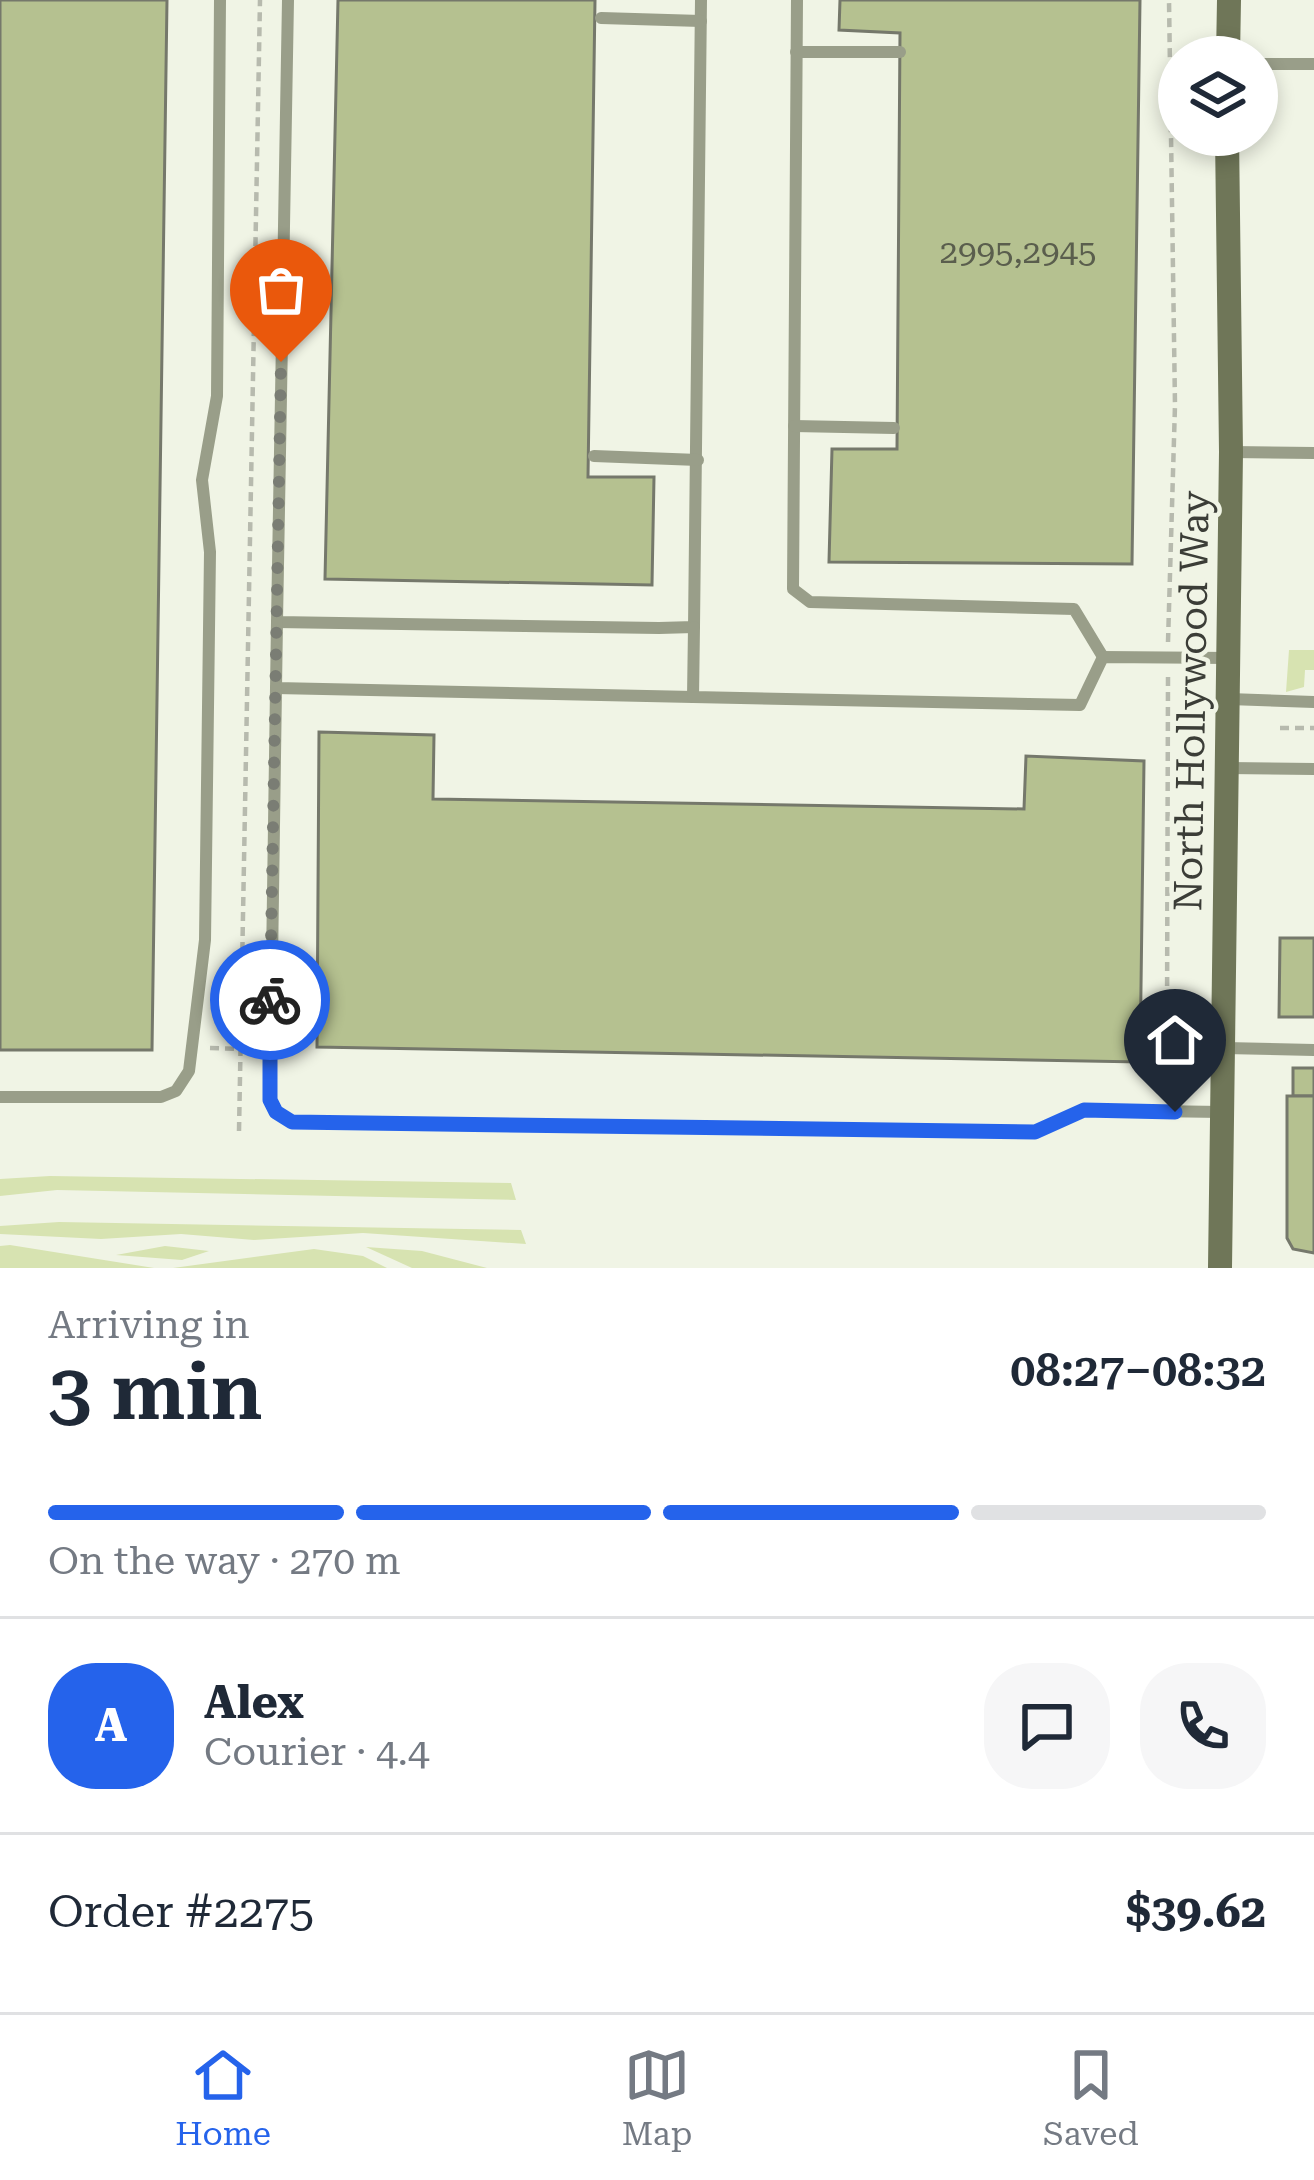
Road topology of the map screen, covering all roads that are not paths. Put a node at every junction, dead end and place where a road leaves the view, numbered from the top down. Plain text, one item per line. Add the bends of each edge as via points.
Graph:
1 (220, 0) edge
2 (288, 0) edge
3 (701, 0) edge
4 (796, 0) edge
5 (1229, 0) edge
6 (601, 18) dead end
7 (700, 22) junction
8 (1228, 36) edge
9 (796, 52) junction
10 (901, 52) dead end
11 (1278, 64) edge
12 (1314, 64) edge
13 (1227, 156) edge
14 (794, 426) junction
15 (894, 428) dead end
16 (1231, 452) junction
17 (1314, 453) edge
18 (594, 455) dead end
19 (698, 460) junction
20 (277, 622) junction
21 (694, 628) junction
22 (1103, 657) junction
23 (1229, 658) junction
24 (276, 688) junction
25 (693, 697) junction
26 (1229, 699) junction
27 (1314, 702) edge
28 (1228, 768) junction
29 (1314, 769) edge
30 (1225, 1048) junction
31 (1314, 1050) edge
32 (0, 1097) edge
33 (1223, 1112) junction
34 (1220, 1268) edge

1 - 32 lane via 217,396 202,480 210,552 205,940 187,1076 161,1097
2 - 20 lane
3 - 7 lane
4 - 9 lane
5 - 8 main road
6 - 7 lane
7 - 19 lane
9 - 10 lane
9 - 14 lane
11 - 12 lane
13 - 16 main road, North Hollywood Way
14 - 15 lane
14 - 22 lane via 793,589 810,602 1074,609
16 - 17 lane
16 - 23 main road, North Hollywood Way
18 - 19 lane
19 - 21 lane
20 - 21 lane
20 - 24 lane
21 - 25 lane
22 - 23 lane
22 - 25 lane via 1080,705
23 - 26 main road, North Hollywood Way
24 - 25 lane
24 - 33 lane via 270,1100 292,1122 1035,1132 1084,1110
26 - 27 lane
26 - 28 main road, North Hollywood Way
28 - 29 lane
28 - 30 main road, North Hollywood Way
30 - 31 lane
30 - 33 main road, North Hollywood Way
33 - 34 main road, North Hollywood Way

